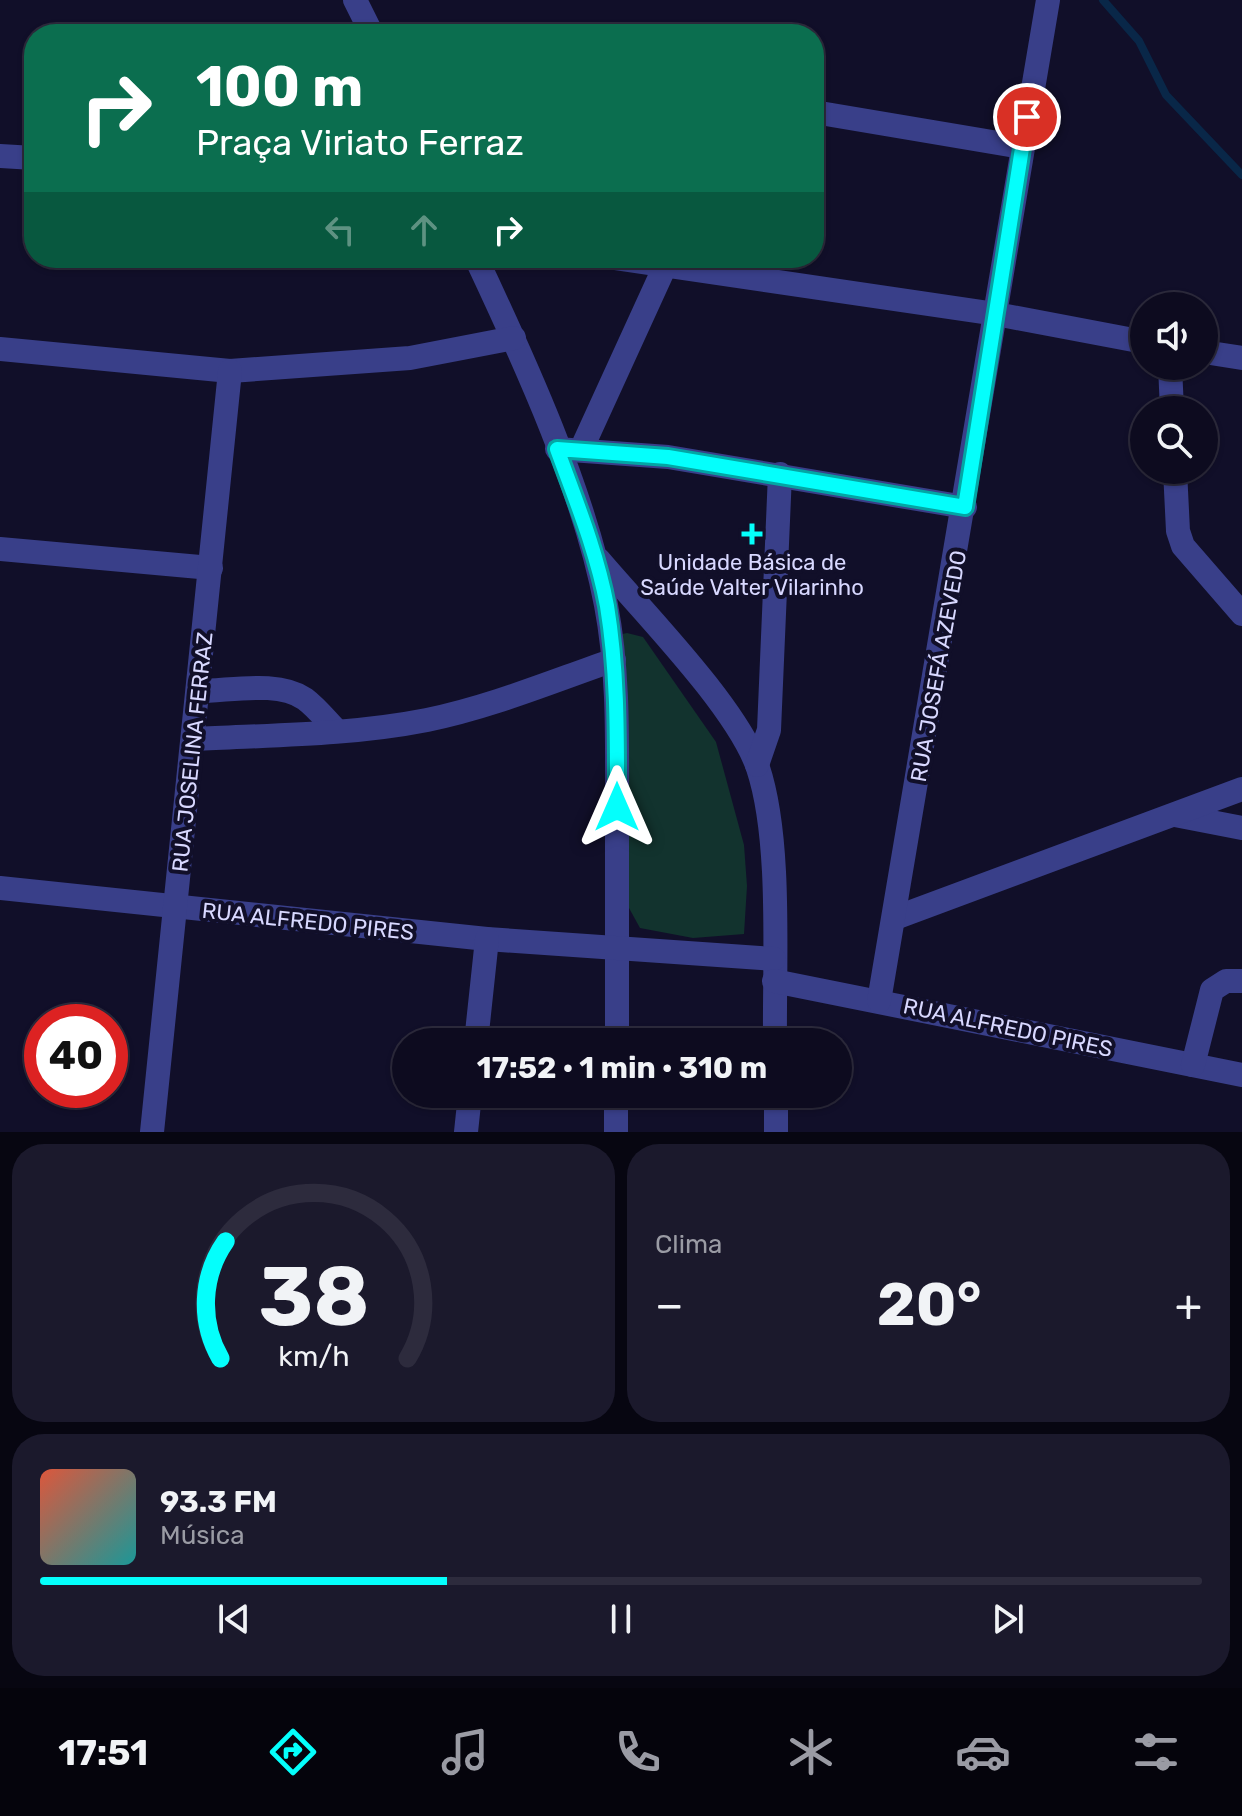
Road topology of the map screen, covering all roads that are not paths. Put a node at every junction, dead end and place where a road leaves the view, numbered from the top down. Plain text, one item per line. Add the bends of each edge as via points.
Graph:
1 (355, 0) edge
2 (1048, 0) edge
3 (367, 24) edge
4 (824, 114) edge
5 (1022, 147) junction
6 (0, 156) edge
7 (24, 157) edge
8 (481, 268) edge
9 (664, 268) edge
10 (728, 268) edge
11 (996, 314) junction
12 (514, 338) junction
13 (1130, 339) edge
14 (0, 349) edge
15 (1218, 354) edge
16 (1242, 358) edge
17 (230, 371) junction
18 (569, 449) junction
19 (780, 474) junction
20 (1176, 484) edge
21 (965, 507) junction
22 (0, 549) edge
23 (595, 555) junction
24 (211, 568) junction
25 (1242, 614) edge
26 (614, 660) junction
27 (198, 691) junction
28 (337, 731) junction
29 (195, 739) junction
30 (757, 765) junction
31 (1242, 789) edge
32 (1175, 815) junction
33 (1242, 828) edge
34 (0, 888) edge
35 (176, 908) junction
36 (895, 918) junction
37 (487, 939) junction
38 (617, 949) junction
39 (774, 970) junction
40 (1242, 981) edge
41 (879, 1001) junction
42 (477, 1028) edge
43 (617, 1028) edge
44 (775, 1028) edge
45 (1193, 1065) junction
46 (1242, 1075) edge
47 (469, 1108) edge
48 (616, 1108) edge
49 (776, 1108) edge
50 (152, 1132) edge
51 (466, 1132) edge
52 (616, 1132) edge
53 (776, 1132) edge

1 - 3 street
2 - 5 street, RUA JOSEFÁ AZEVEDO
4 - 5 street
5 - 11 street, RUA JOSEFÁ AZEVEDO
6 - 7 street
8 - 12 street
9 - 18 street
10 - 11 street
11 - 13 street
11 - 21 street, RUA JOSEFÁ AZEVEDO
12 - 17 street via 384,361
12 - 18 street
14 - 17 street
15 - 16 street
17 - 24 street, RUA JOSELINA FERRAZ
18 - 19 street
18 - 23 street
19 - 21 street
19 - 30 street via 769,730
20 - 25 street via 1179,539
21 - 36 street, RUA JOSEFÁ AZEVEDO
22 - 24 street
23 - 26 street
23 - 30 street via 704,685
24 - 27 street, RUA JOSELINA FERRAZ
26 - 28 street via 473,710
26 - 38 street
27 - 28 street via 293,693
27 - 29 street, RUA JOSELINA FERRAZ
28 - 29 street
29 - 35 street, RUA JOSELINA FERRAZ
30 - 39 street via 771,842
31 - 32 street
32 - 33 street
32 - 36 street
34 - 35 street, RUA ALFREDO PIRES
35 - 37 street, RUA ALFREDO PIRES
35 - 50 street, RUA JOSELINA FERRAZ
36 - 41 street, RUA JOSEFÁ AZEVEDO
37 - 38 street, RUA ALFREDO PIRES
37 - 42 street
38 - 39 street, RUA ALFREDO PIRES
38 - 43 street
39 - 41 street, RUA ALFREDO PIRES
39 - 44 street
40 - 45 street via 1226,981 1212,990
41 - 45 street, RUA ALFREDO PIRES
45 - 46 street, RUA ALFREDO PIRES
47 - 51 street
48 - 52 street
49 - 53 street

